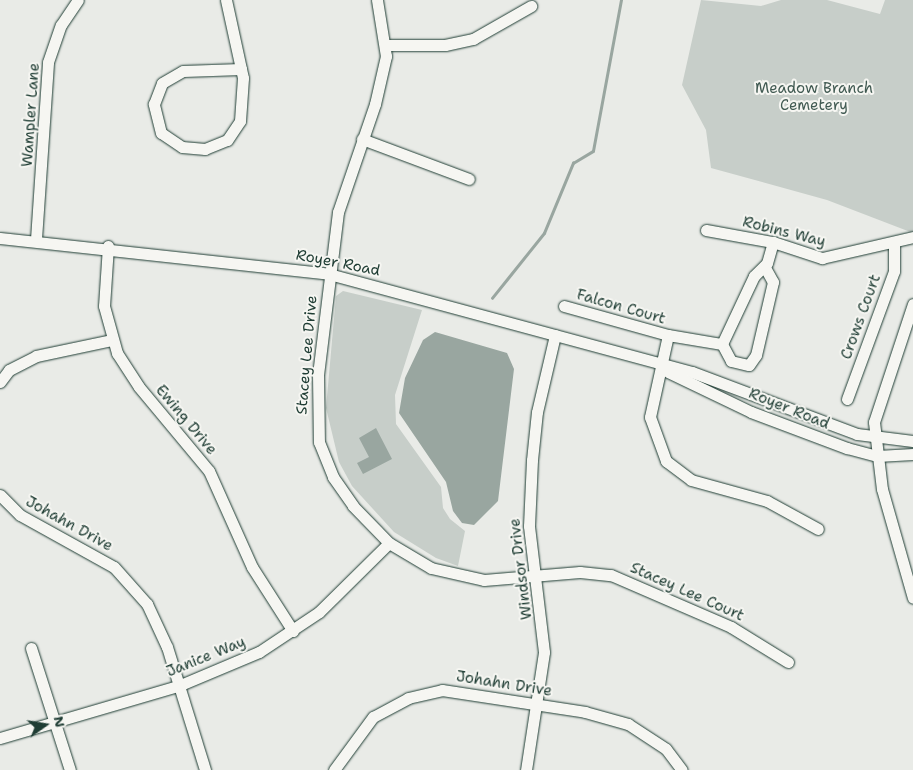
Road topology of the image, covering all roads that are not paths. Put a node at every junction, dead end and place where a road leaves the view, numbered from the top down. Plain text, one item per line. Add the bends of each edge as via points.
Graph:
1 (78, 0) edge
2 (226, 0) edge
3 (377, 0) edge
4 (531, 6) dead end
5 (387, 45) junction
6 (241, 69) junction
7 (362, 140) junction
8 (468, 179) dead end
9 (706, 230) dead end
10 (913, 237) edge
11 (0, 238) edge
12 (36, 239) junction
13 (773, 242) junction
14 (894, 243) junction
15 (108, 246) junction
16 (764, 266) junction
17 (329, 274) junction
18 (913, 304) edge
19 (564, 306) dead end
20 (556, 335) junction
21 (668, 335) junction
22 (112, 340) junction
23 (722, 344) junction
24 (660, 367) junction
25 (0, 382) edge
26 (847, 399) dead end
27 (875, 437) junction
28 (913, 440) edge
29 (913, 454) edge
30 (877, 456) junction
31 (0, 495) edge
32 (818, 528) dead end
33 (389, 543) junction
34 (536, 576) junction
35 (913, 598) edge
36 (293, 631) junction
37 (31, 648) dead end
38 (788, 662) dead end
39 (178, 686) junction
40 (539, 704) junction
41 (53, 722) junction
42 (0, 738) edge
43 (70, 770) edge
44 (205, 770) edge
45 (334, 770) edge
46 (526, 770) edge
47 (682, 770) edge

1 - 12 street, Wampler Lane via 61,25 48,62
2 - 6 street
3 - 5 street, Stacey Lee Drive
4 - 5 street via 473,39 445,45
5 - 7 street, Stacey Lee Drive via 380,90
6 - 6 street via 243,110 227,140 216,146 193,149 161,132 154,104 162,83 183,71
7 - 8 street
7 - 17 street, Stacey Lee Drive via 338,212
9 - 13 street, Robins Way
10 - 14 street, Robins Way
11 - 12 street, Royer Road
12 - 15 street, Royer Road
13 - 14 street, Robins Way via 822,258
13 - 16 street
14 - 26 street, Crows Court via 894,271
15 - 17 street, Royer Road
15 - 22 street, Ewing Drive via 104,306
16 - 23 street via 754,276
16 - 23 street via 773,282 756,355 748,365 731,361
17 - 20 street, Royer Road
17 - 33 street, Stacey Lee Drive via 316,400 319,442 344,493
18 - 27 street via 882,389
19 - 21 street, Falcon Court
20 - 24 street, Royer Road
20 - 34 street, Windsor Drive via 537,412 532,460 529,526
21 - 23 street
21 - 24 street, Falcon Court
22 - 25 street via 36,356 9,370
22 - 36 street, Ewing Drive via 132,377 209,471 252,567
24 - 27 street, Royer Road via 728,384
24 - 30 street, Royer Road via 751,412
24 - 32 street, Falcon Court via 650,417 666,461 691,480 767,501
27 - 28 street, Royer Road
27 - 30 street
29 - 30 street, Royer Road
30 - 35 street via 894,544
31 - 39 street, Johahn Drive via 20,515 89,550 123,575 157,622
33 - 34 street, Stacey Lee Drive via 410,558 450,574 484,580
33 - 36 street, Janice Way via 348,587
34 - 38 street, Stacey Lee Court via 580,572 633,582 731,627
34 - 40 street, Windsor Drive via 544,652
36 - 39 street, Janice Way via 242,660
37 - 41 street
39 - 41 street, Janice Way
39 - 44 street, Johahn Drive
40 - 45 street, Johahn Drive via 457,690 408,698 374,718
40 - 46 street, Windsor Drive
40 - 47 street, Johahn Drive via 610,718 642,730 666,749
41 - 42 street, Janice Way
41 - 43 street

